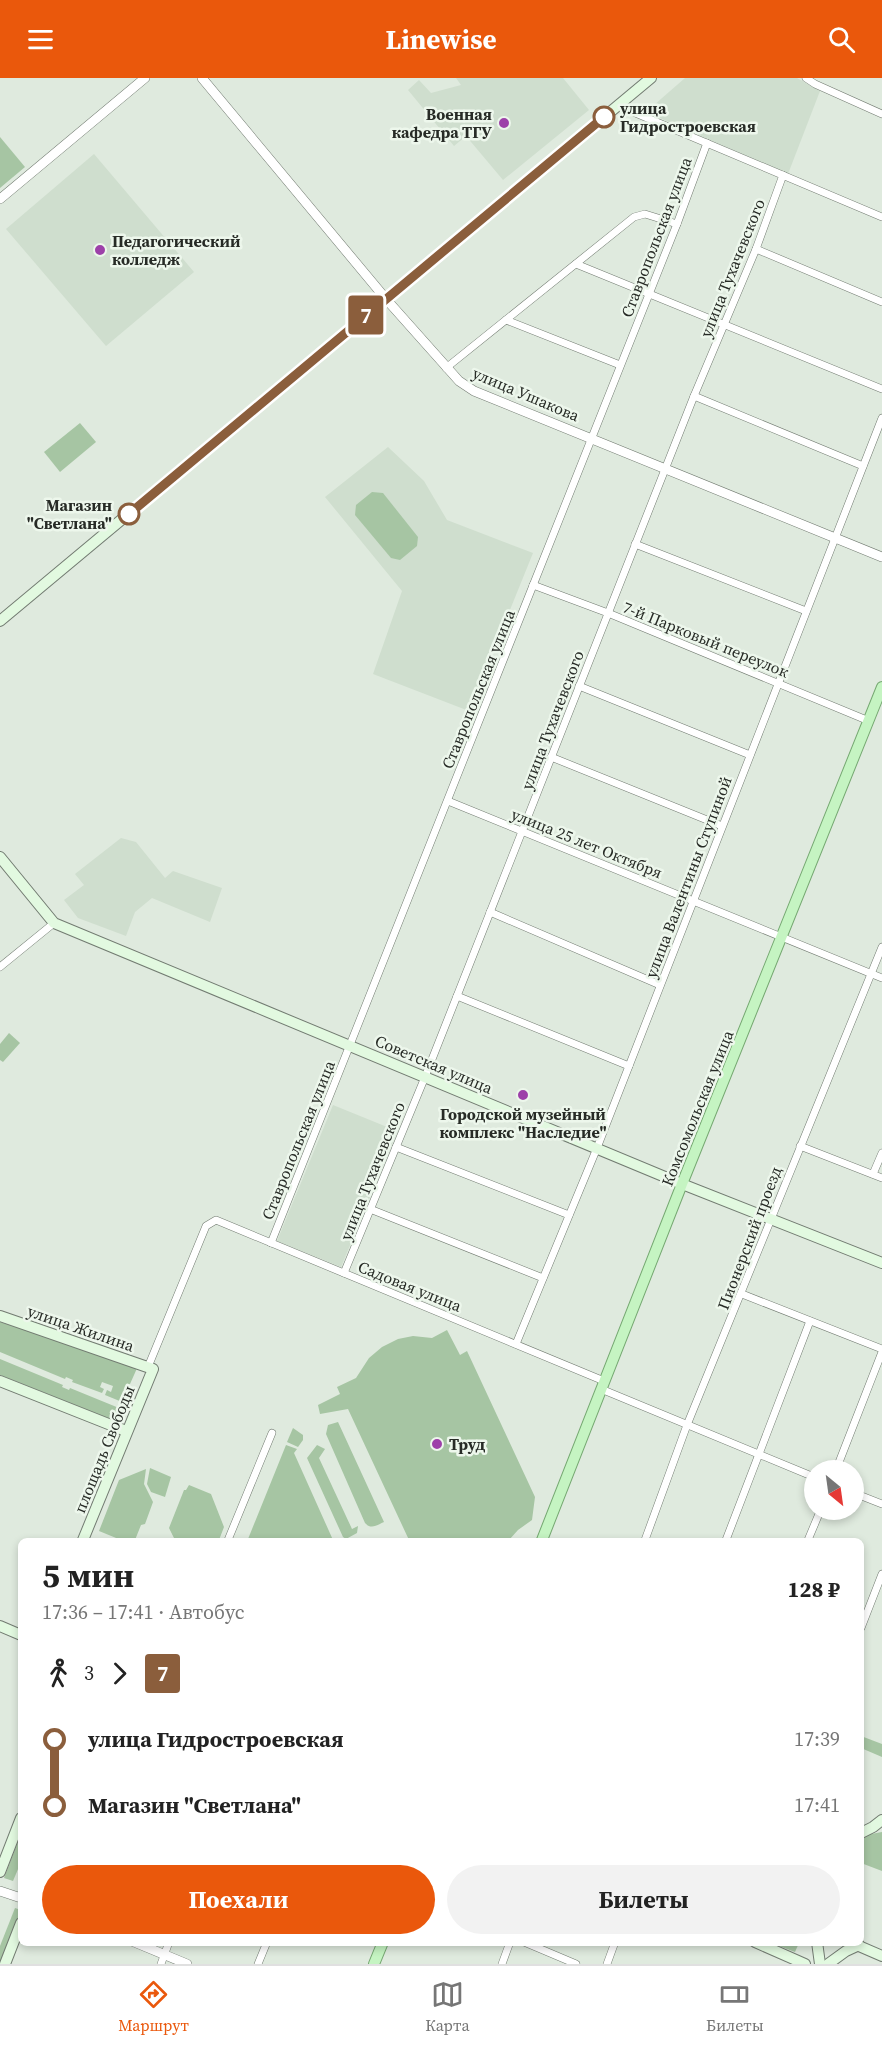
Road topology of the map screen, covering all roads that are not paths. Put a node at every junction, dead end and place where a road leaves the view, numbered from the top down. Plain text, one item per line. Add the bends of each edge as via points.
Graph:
1 (145, 78) edge
2 (202, 78) edge
3 (651, 78) edge
4 (806, 78) edge
5 (816, 81) edge
6 (620, 104) junction
7 (882, 114) edge
8 (707, 143) junction
9 (783, 175) junction
10 (0, 199) edge
11 (882, 217) edge
12 (677, 224) junction
13 (756, 249) junction
14 (576, 264) junction
15 (648, 293) junction
16 (386, 299) junction
17 (882, 302) edge
18 (506, 320) junction
19 (723, 324) junction
20 (620, 365) junction
21 (446, 368) junction
22 (882, 389) edge
23 (694, 396) junction
24 (882, 418) edge
25 (591, 438) junction
26 (863, 466) junction
27 (666, 469) junction
28 (836, 538) junction
29 (635, 544) junction
30 (882, 557) edge
31 (533, 585) junction
32 (806, 611) junction
33 (608, 613) junction
34 (0, 621) edge
35 (778, 683) junction
36 (579, 686) junction
37 (882, 687) edge
38 (868, 721) junction
39 (750, 755) junction
40 (551, 757) junction
41 (448, 801) junction
42 (722, 826) junction
43 (522, 831) junction
44 (0, 857) edge
45 (693, 900) junction
46 (490, 912) junction
47 (54, 923) junction
48 (780, 938) junction
49 (882, 946) edge
50 (0, 967) edge
51 (870, 974) junction
52 (882, 978) edge
53 (660, 985) junction
54 (457, 996) junction
55 (351, 1046) junction
56 (629, 1065) junction
57 (425, 1077) junction
58 (800, 1146) junction
59 (396, 1147) junction
60 (597, 1148) junction
61 (882, 1153) edge
62 (873, 1174) junction
63 (882, 1178) edge
64 (682, 1184) junction
65 (370, 1209) junction
66 (569, 1215) junction
67 (771, 1219) junction
68 (271, 1243) junction
69 (882, 1263) edge
70 (344, 1274) junction
71 (543, 1278) junction
72 (742, 1293) junction
73 (0, 1316) edge
74 (810, 1321) junction
75 (516, 1344) junction
76 (882, 1351) edge
77 (150, 1368) junction
78 (0, 1381) edge
79 (603, 1385) junction
80 (687, 1425) junction
81 (126, 1431) junction
82 (272, 1433) dead end
83 (759, 1454) junction
84 (840, 1460) edge
85 (804, 1473) edge
86 (864, 1496) edge
87 (882, 1504) edge
88 (816, 1520) edge
89 (84, 1538) edge
90 (229, 1538) edge
91 (543, 1538) edge
92 (646, 1538) edge
93 (727, 1538) edge
94 (809, 1538) edge
95 (882, 1574) edge
96 (864, 1620) edge
97 (0, 1626) edge
98 (18, 1634) edge
99 (882, 1820) edge
100 (18, 1826) edge
101 (877, 1828) edge
102 (0, 1872) edge
103 (0, 1891) edge
104 (18, 1897) edge
105 (18, 1931) edge
106 (140, 1946) edge
107 (168, 1946) edge
108 (265, 1946) edge
109 (381, 1946) edge
110 (509, 1946) edge
111 (533, 1946) edge
112 (614, 1946) edge
113 (764, 1946) edge
114 (818, 1946) edge
115 (852, 1946) edge
116 (859, 1946) edge
117 (882, 1957) edge
118 (163, 1960) edge
119 (5, 1964) edge
120 (187, 1964) edge
121 (258, 1964) edge
122 (374, 1964) edge
123 (502, 1964) edge
124 (576, 1964) edge
125 (607, 1964) edge
126 (805, 1964) edge
127 (820, 1964) edge
128 (828, 1964) edge
129 (871, 1964) edge

1 - 10 street
2 - 16 street, улица Ушакова
3 - 6 main road
4 - 5 street
5 - 7 street
6 - 8 street
6 - 16 main road
8 - 9 street
8 - 12 street, Ставропольская улица
9 - 11 street
9 - 13 street, улица Тухачевского
12 - 14 street via 645,214 634,217
12 - 15 street, Ставропольская улица
13 - 17 street
13 - 19 street, улица Тухачевского
14 - 15 street
14 - 18 street
15 - 19 street
15 - 20 street, Ставропольская улица
16 - 21 street, улица Ушакова
16 - 34 main road
18 - 20 street
18 - 21 street
19 - 22 street
19 - 23 street, улица Тухачевского
20 - 25 street, Ставропольская улица
21 - 25 street, улица Ушакова via 474,391
23 - 26 street
23 - 27 street, улица Тухачевского
24 - 26 street, улица Валентины Ступиной
25 - 27 street, улица Ушакова
25 - 31 street, Ставропольская улица
26 - 28 street, улица Валентины Ступиной
27 - 28 street, улица Ушакова
27 - 29 street, улица Тухачевского
28 - 30 street, улица Ушакова
28 - 32 street, улица Валентины Ступиной
29 - 32 street
29 - 33 street, улица Тухачевского
31 - 33 street, 7-й Парковый переулок
31 - 41 street, Ставропольская улица
32 - 35 street, улица Валентины Ступиной
33 - 35 street, 7-й Парковый переулок
33 - 36 street, улица Тухачевского
35 - 38 street, 7-й Парковый переулок
35 - 39 street, улица Валентины Ступиной
36 - 39 street
36 - 40 street, улица Тухачевского
37 - 38 main road, Комсомольская улица
38 - 48 main road, Комсомольская улица
39 - 42 street, улица Валентины Ступиной
40 - 42 street
40 - 43 street, улица Тухачевского
41 - 43 street, улица 25 лет Октября
41 - 55 street, Ставропольская улица
42 - 45 street, улица Валентины Ступиной
43 - 45 street, улица 25 лет Октября
43 - 46 street, улица Тухачевского
44 - 47 main road, Советская улица
45 - 48 street, улица 25 лет Октября
45 - 53 street, улица Валентины Ступиной
46 - 53 street
46 - 54 street, улица Тухачевского
47 - 50 street
47 - 55 main road, Советская улица
48 - 51 street, улица 25 лет Октября
48 - 64 main road, Комсомольская улица
49 - 51 street, Пионерский проезд
51 - 52 street, улица 25 лет Октября
51 - 58 street, Пионерский проезд
53 - 56 street, улица Валентины Ступиной
54 - 56 street
54 - 57 street, улица Тухачевского
55 - 57 main road, Советская улица
55 - 68 street, Ставропольская улица
56 - 60 street, улица Валентины Ступиной
57 - 59 street, улица Тухачевского
57 - 60 main road, Советская улица
58 - 62 street
58 - 67 street, Пионерский проезд
59 - 65 street, улица Тухачевского
59 - 66 street
60 - 64 main road, Советская улица
60 - 66 street, улица Валентины Ступиной
61 - 62 street
62 - 63 street
64 - 67 main road, Советская улица
64 - 79 main road, Комсомольская улица
65 - 70 street, улица Тухачевского
65 - 71 street
66 - 71 street, улица Валентины Ступиной
67 - 69 main road, Советская улица
67 - 72 street, Пионерский проезд
68 - 70 street, Садовая улица
68 - 77 street, Садовая улица via 216,1220 206,1226
70 - 75 street, Садовая улица
71 - 75 street, улица Валентины Ступиной
72 - 74 street
72 - 80 street, Пионерский проезд
73 - 77 main road, улица Жилина
74 - 76 street
74 - 83 street
75 - 79 street, Садовая улица
76 - 84 street
77 - 81 main road, площадь Свободы
78 - 81 main road
79 - 80 street, Садовая улица
79 - 91 main road, Комсомольская улица
80 - 83 street, Садовая улица
80 - 92 street, Пионерский проезд
81 - 89 main road, площадь Свободы
82 - 90 street
83 - 85 street, Садовая улица
83 - 93 street
86 - 87 street
88 - 94 street
95 - 96 street
97 - 98 main road
99 - 101 main road
100 - 102 main road
103 - 104 street
105 - 119 main road
106 - 118 street
107 - 118 street
108 - 121 street
109 - 122 main road
110 - 123 street
111 - 124 street
112 - 125 street
113 - 126 main road
114 - 127 main road
115 - 128 main road
116 - 117 main road
117 - 129 main road
118 - 120 street

